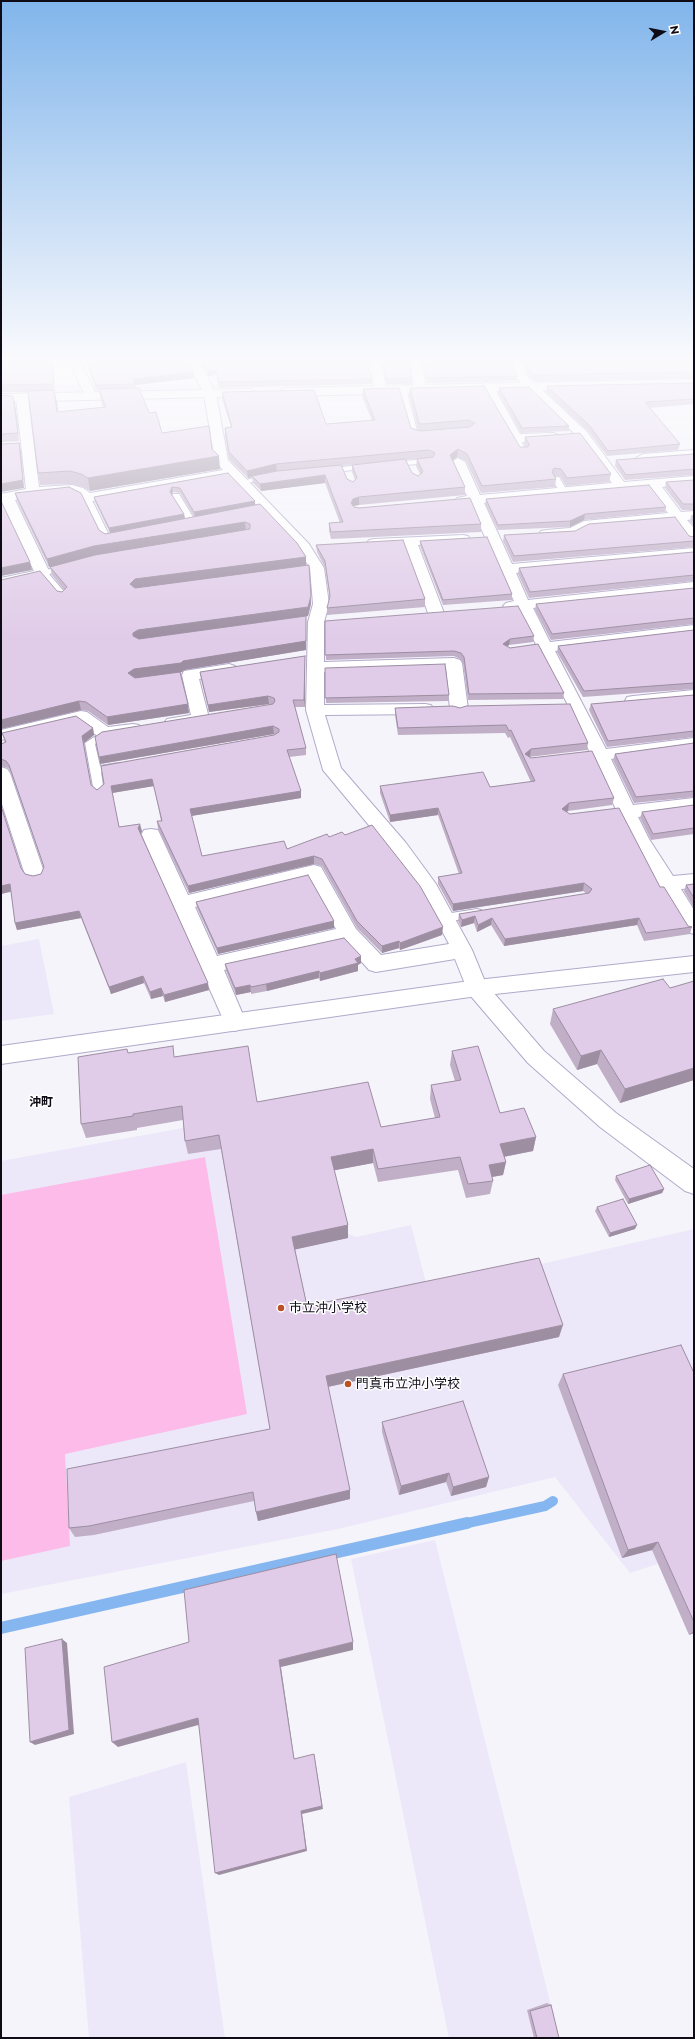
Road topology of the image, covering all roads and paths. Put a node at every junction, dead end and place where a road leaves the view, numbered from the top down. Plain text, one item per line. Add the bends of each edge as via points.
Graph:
1 (28, 452) edge
2 (220, 452) edge
3 (595, 452) edge
4 (694, 454) edge
5 (632, 459) edge
6 (617, 460) edge
7 (429, 461) edge
8 (458, 462) dead end
9 (602, 462) junction
10 (315, 472) edge
11 (277, 475) edge
12 (237, 477) junction
13 (556, 479) edge
14 (694, 480) edge
15 (653, 484) junction
16 (621, 487) junction
17 (33, 492) junction
18 (564, 492) junction
19 (176, 496) edge
20 (4, 498) edge
21 (87, 498) junction
22 (474, 499) junction
23 (451, 502) edge
24 (694, 515) edge
25 (678, 517) junction
26 (192, 522) edge
27 (129, 533) edge
28 (529, 535) edge
29 (507, 537) edge
30 (492, 538) junction
31 (694, 538) edge
32 (410, 542) junction
33 (357, 544) edge
34 (319, 546) edge
35 (304, 547) junction
36 (694, 552) edge
37 (66, 567) edge
38 (506, 569) junction
39 (43, 573) junction
40 (1, 583) edge
41 (694, 587) edge
42 (63, 596) edge
43 (523, 606) junction
44 (500, 607) edge
45 (452, 611) edge
46 (694, 630) edge
47 (540, 646) junction
48 (310, 660) junction
49 (245, 666) edge
50 (694, 695) edge
51 (616, 702) edge
52 (315, 710) junction
53 (105, 733) junction
54 (1, 735) edge
55 (694, 743) edge
56 (594, 754) junction
57 (126, 764) edge
58 (95, 770) junction
59 (1, 773) edge
60 (99, 792) edge
61 (694, 804) edge
62 (621, 810) junction
63 (151, 835) dead end
64 (35, 875) edge
65 (694, 881) edge
66 (667, 884) junction
67 (183, 902) junction
68 (491, 911) edge
69 (445, 918) junction
70 (694, 927) edge
71 (349, 934) junction
72 (462, 950) junction
73 (694, 964) edge
74 (211, 965) junction
75 (477, 988) junction
76 (235, 1022) junction
77 (1, 1055) edge
78 (694, 1183) edge

1 - 17 street
2 - 12 street via 222,461
3 - 9 street
4 - 5 street
6 - 9 street
7 - 10 lane via 410,466
8 - 22 street
9 - 16 street
11 - 12 lane
12 - 21 street
12 - 35 street via 263,508
13 - 18 lane
14 - 15 street
15 - 16 street
15 - 25 street
16 - 18 street
17 - 20 street
17 - 21 street via 72,489
18 - 22 street
19 - 26 lane
20 - 39 street
21 - 27 lane via 106,538
22 - 23 street
22 - 30 street
24 - 25 street
25 - 28 street via 584,525 574,532
25 - 31 street
29 - 30 street
30 - 32 street
30 - 38 street
32 - 33 street
32 - 45 street via 429,613
34 - 35 street
35 - 48 street via 313,568 321,604
36 - 38 street
37 - 39 lane
38 - 43 street
39 - 40 street
39 - 42 lane
41 - 43 street
43 - 44 street
43 - 47 street
46 - 47 street
47 - 56 street via 576,705
48 - 52 street
48 - 52 street via 454,663 467,708
49 - 53 street via 186,676 204,718
50 - 51 street
52 - 69 street via 332,770 399,848 429,889
53 - 54 street via 81,716
53 - 58 lane via 90,743
55 - 56 street
56 - 62 street
57 - 58 lane
58 - 60 lane
59 - 64 street
61 - 62 street
62 - 66 street
63 - 67 street
65 - 66 street
66 - 70 street
67 - 71 street via 314,872
67 - 74 street
68 - 69 lane
69 - 72 street
71 - 72 street via 376,964
71 - 74 street
72 - 75 street
73 - 75 street
74 - 76 street
75 - 76 street
75 - 78 street via 536,1057 608,1120
76 - 77 street

